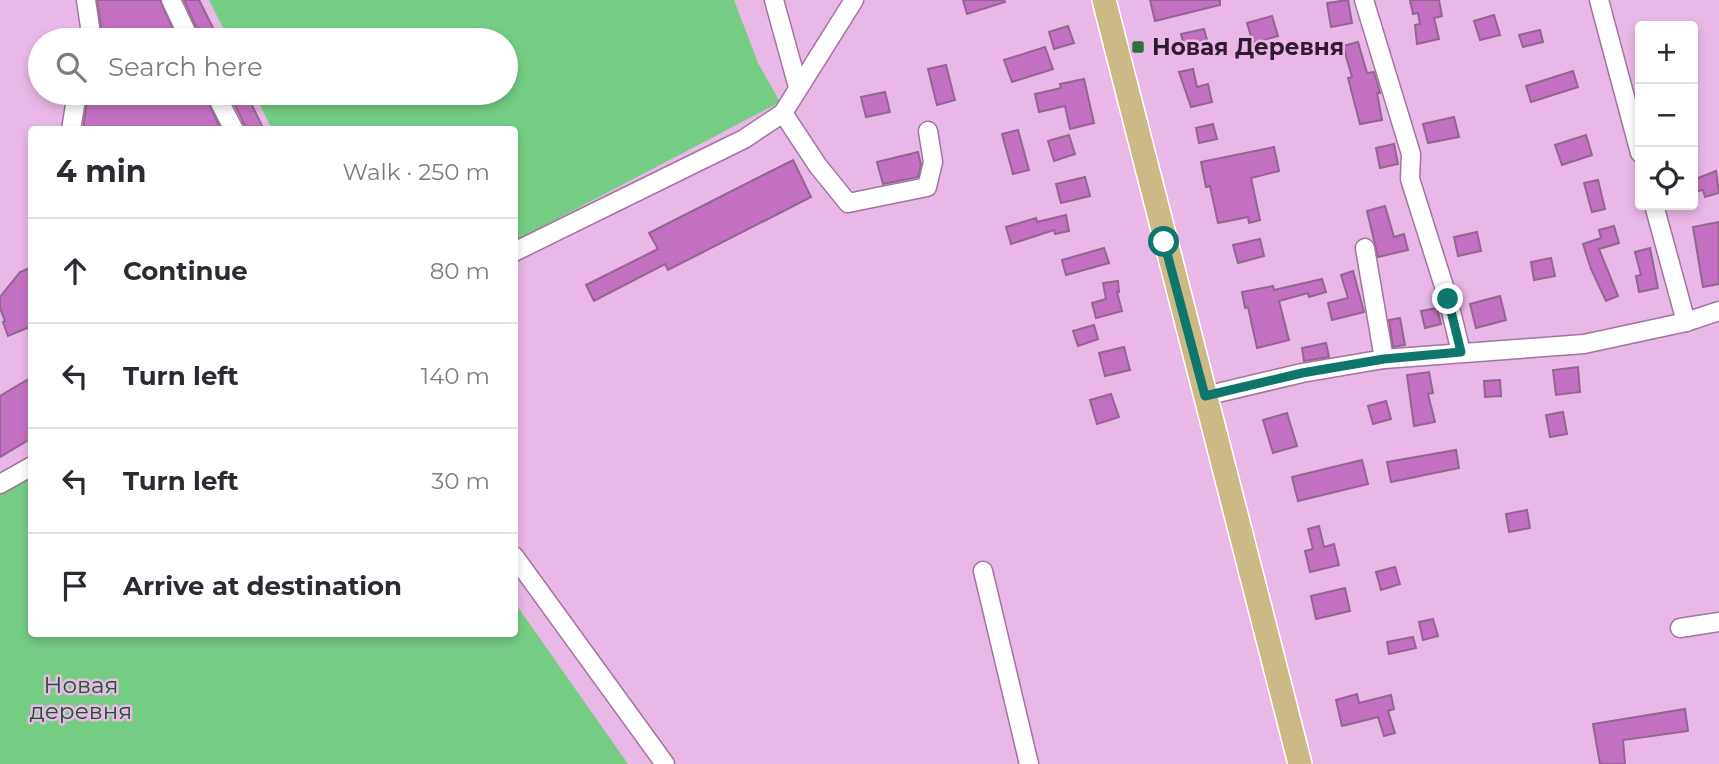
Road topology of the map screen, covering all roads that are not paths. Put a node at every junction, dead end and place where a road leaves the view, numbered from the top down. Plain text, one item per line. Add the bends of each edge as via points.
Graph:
1 (86, 0) edge
2 (172, 0) edge
3 (774, 0) edge
4 (854, 0) edge
5 (1104, 0) edge
6 (1364, 0) edge
7 (1599, 0) edge
8 (90, 28) edge
9 (185, 28) edge
10 (798, 87) junction
11 (75, 105) edge
12 (221, 105) edge
13 (783, 113) junction
14 (72, 126) edge
15 (232, 126) edge
16 (928, 131) dead end
17 (1638, 147) edge
18 (1655, 210) edge
19 (1365, 248) dead end
20 (518, 250) edge
21 (1719, 311) edge
22 (1686, 322) junction
23 (1461, 352) junction
24 (1384, 359) junction
25 (1205, 396) junction
26 (28, 468) edge
27 (0, 484) edge
28 (518, 562) edge
29 (983, 571) dead end
30 (1719, 622) edge
31 (1680, 628) dead end
32 (665, 764) edge
33 (1029, 764) edge
34 (1300, 764) edge

1 - 8 street
2 - 9 street
3 - 10 street
4 - 10 street
5 - 25 main road
6 - 23 street via 1411,154 1410,179
7 - 17 street
10 - 13 street
11 - 14 street
12 - 15 street
13 - 16 street via 848,203 927,187 933,162
13 - 20 street via 744,139
18 - 22 street
19 - 24 street
21 - 22 street
22 - 23 street via 1584,344
23 - 24 street
24 - 25 street
25 - 34 main road
26 - 27 street
28 - 32 street
29 - 33 street
30 - 31 street

